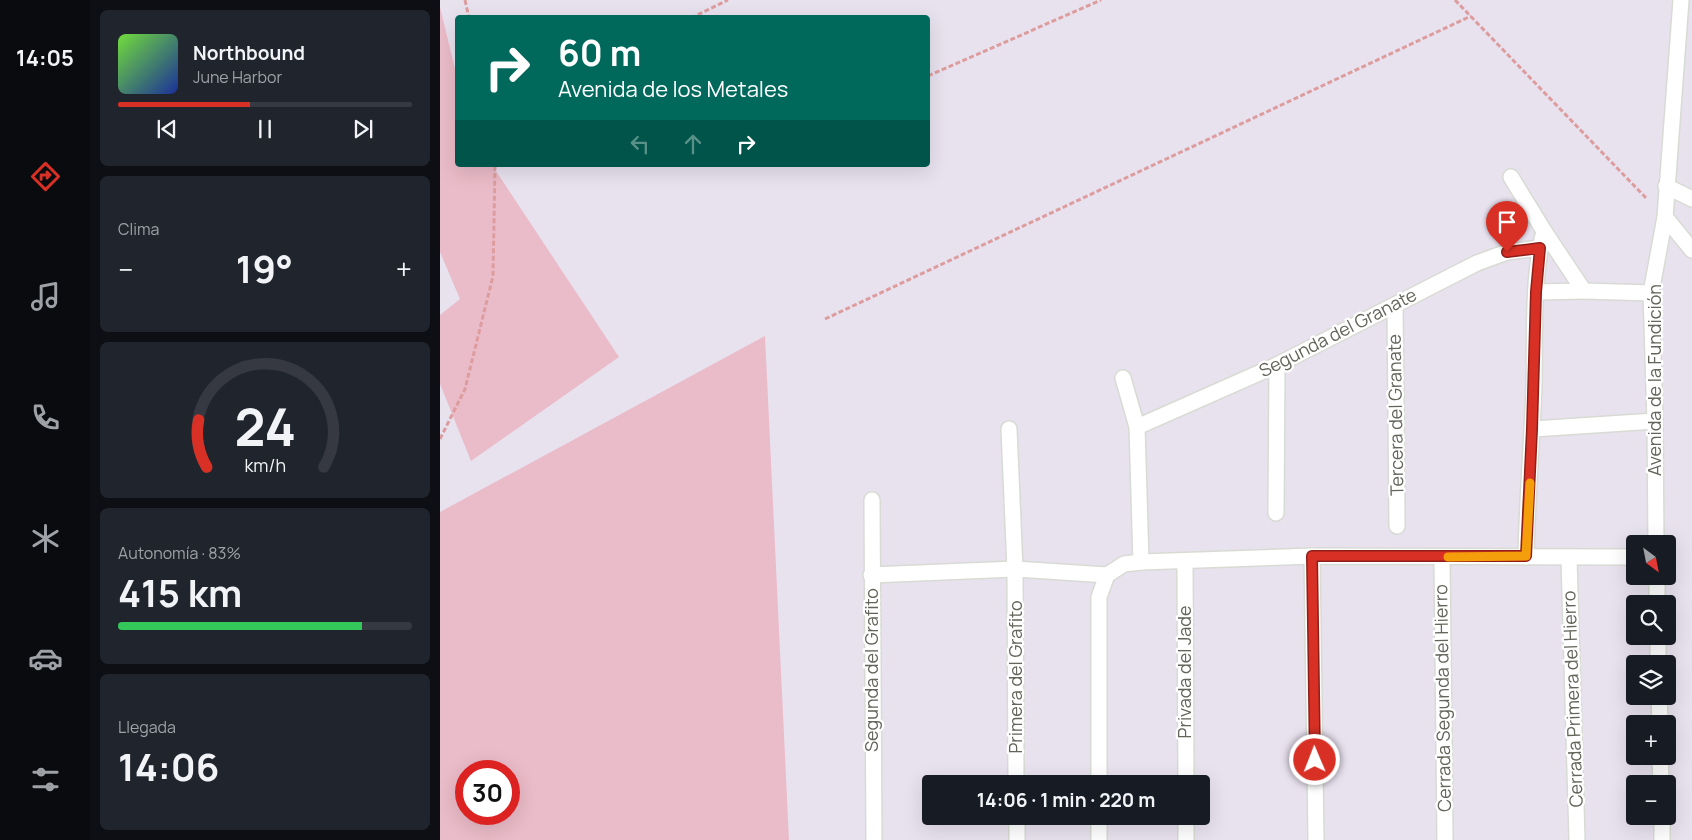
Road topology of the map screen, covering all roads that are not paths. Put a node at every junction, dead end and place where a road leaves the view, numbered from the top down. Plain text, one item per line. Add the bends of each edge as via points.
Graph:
1 (1681, 0) edge
2 (1511, 177) dead end
3 (1666, 186) junction
4 (1692, 199) edge
5 (1665, 217) junction
6 (1544, 231) junction
7 (1540, 248) junction
8 (1692, 250) edge
9 (1584, 290) junction
10 (1536, 292) junction
11 (1651, 293) junction
12 (1395, 305) junction
13 (1277, 365) junction
14 (1123, 378) dead end
15 (1655, 421) junction
16 (1137, 427) junction
17 (1009, 429) dead end
18 (1532, 429) junction
19 (872, 500) dead end
20 (1276, 513) dead end
21 (1397, 526) dead end
22 (1656, 535) edge
23 (1312, 556) junction
24 (1526, 556) junction
25 (1442, 557) junction
26 (1626, 557) edge
27 (1569, 558) junction
28 (1185, 561) junction
29 (1141, 562) junction
30 (1015, 569) junction
31 (871, 575) junction
32 (1107, 575) junction
33 (1016, 775) edge
34 (1099, 775) edge
35 (1186, 775) edge
36 (1017, 825) edge
37 (1099, 825) edge
38 (1186, 825) edge
39 (1662, 825) edge
40 (874, 840) edge
41 (1017, 840) edge
42 (1099, 840) edge
43 (1186, 840) edge
44 (1316, 840) edge
45 (1445, 840) edge
46 (1577, 840) edge
47 (1662, 840) edge

1 - 3 street, Avenida de la Fundición
2 - 6 street
3 - 4 street
3 - 5 street, Avenida de la Fundición
5 - 8 street
5 - 11 street, Avenida de la Fundición
6 - 7 street
6 - 9 street
7 - 10 street
7 - 12 street, Segunda del Granate via 1507,252 1477,262
9 - 10 street
9 - 11 street
10 - 18 street
11 - 15 street, Avenida de la Fundición
12 - 13 street, Segunda del Granate
12 - 21 street, Tercera del Granate
13 - 16 street, Segunda del Granate
13 - 20 street
14 - 16 street
15 - 18 street
15 - 22 street, Avenida de la Fundición
16 - 29 street
17 - 30 street, Primera del Grafito
18 - 24 street
19 - 31 street, Segunda del Grafito
23 - 25 street
23 - 28 street
23 - 44 street
24 - 25 street
24 - 27 street
25 - 45 street, Cerrada Segunda del Hierro
26 - 27 street
27 - 46 street, Cerrada Primera del Hierro
28 - 29 street
28 - 35 street, Privada del Jade
29 - 32 street via 1124,564
30 - 31 street
30 - 32 street
30 - 33 street, Primera del Grafito
31 - 40 street, Segunda del Grafito
32 - 34 street via 1099,598
36 - 41 street
37 - 42 street
38 - 43 street
39 - 47 street

